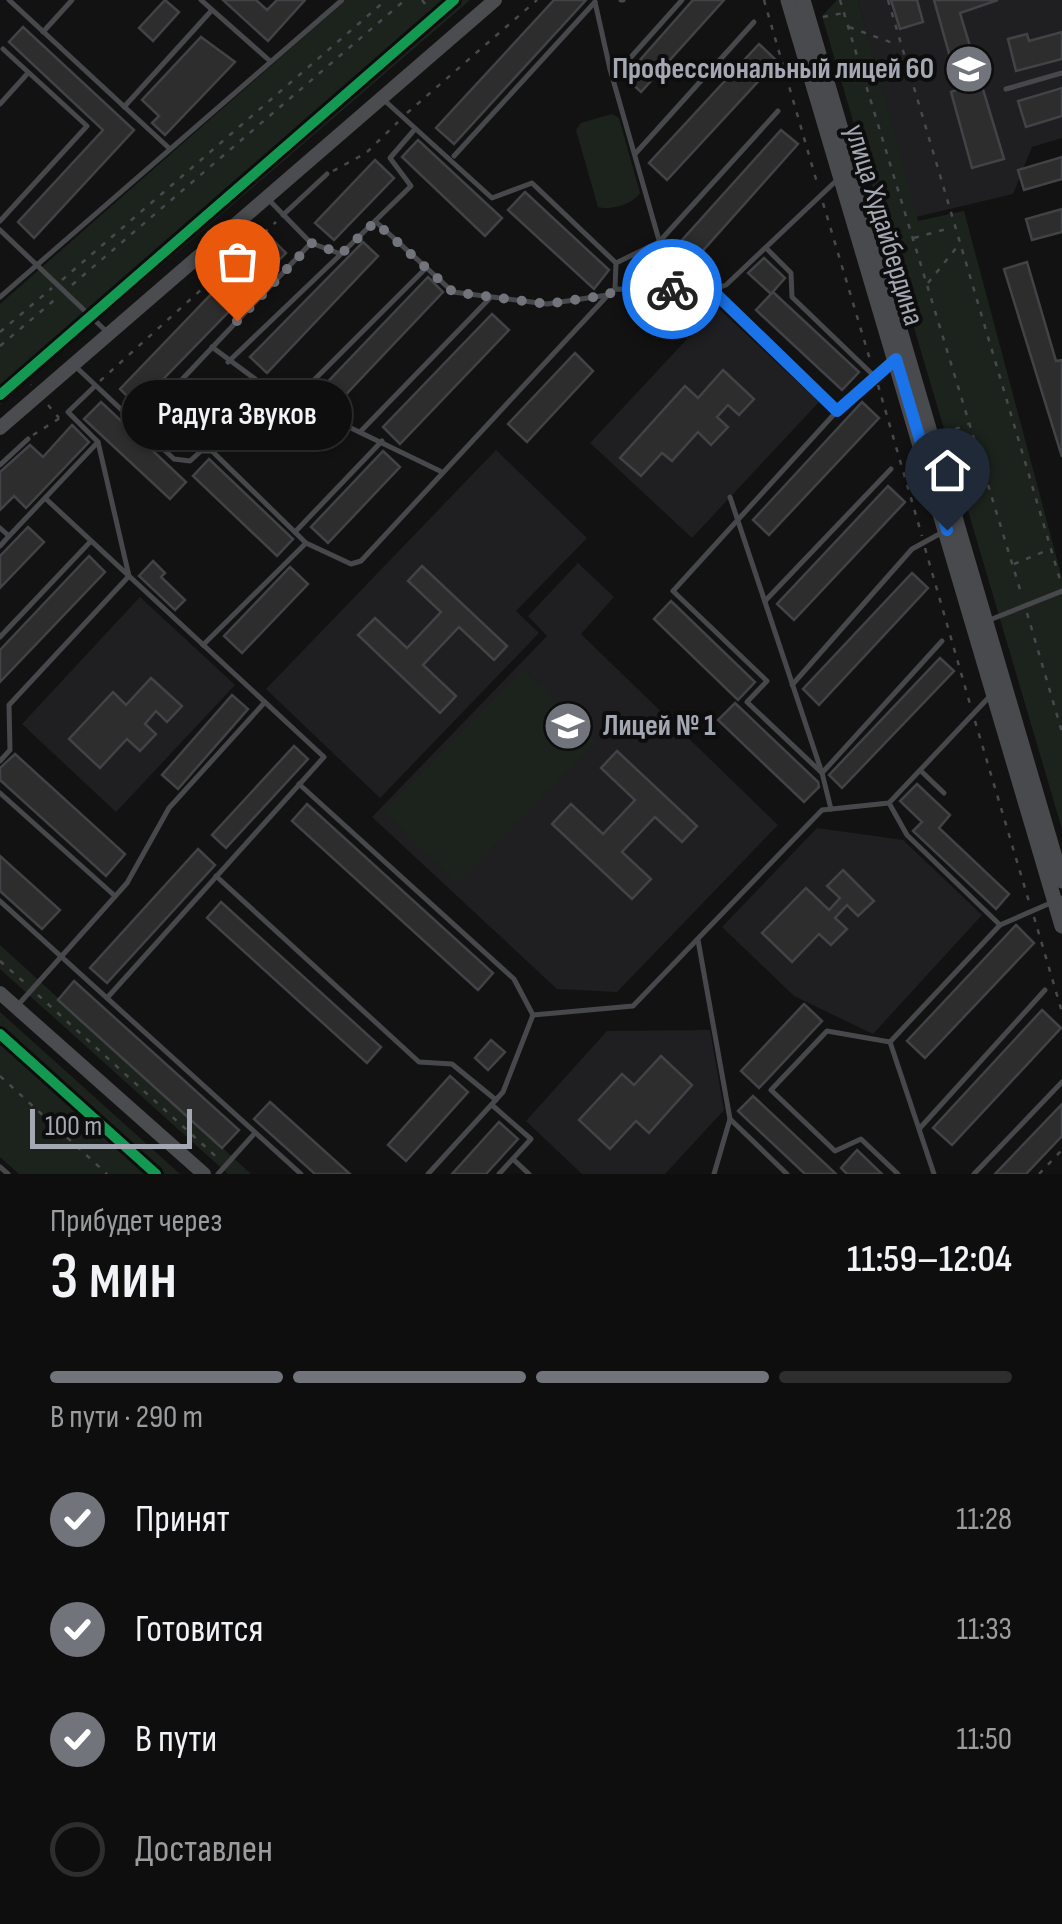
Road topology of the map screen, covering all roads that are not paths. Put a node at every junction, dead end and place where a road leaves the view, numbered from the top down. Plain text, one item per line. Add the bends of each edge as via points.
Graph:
1 (9, 0) edge
2 (72, 0) edge
3 (202, 0) edge
4 (342, 0) edge
5 (495, 0) edge
6 (682, 0) edge
7 (788, 0) edge
8 (803, 0) edge
9 (596, 1) edge
10 (212, 10) junction
11 (754, 22) dead end
12 (43, 32) junction
13 (2, 50) dead end
14 (270, 62) junction
15 (610, 69) junction
16 (28, 73) junction
17 (1062, 73) edge
18 (1006, 88) dead end
19 (382, 98) junction
20 (0, 104) edge
21 (124, 107) junction
22 (778, 111) dead end
23 (415, 129) junction
24 (170, 149) junction
25 (634, 155) junction
26 (454, 156) dead end
27 (327, 174) road end
28 (848, 176) junction
29 (266, 197) junction
30 (283, 215) junction
31 (0, 221) edge
32 (375, 222) junction
33 (0, 230) edge
34 (659, 242) junction
35 (312, 243) junction
36 (766, 248) junction
37 (341, 254) junction
38 (616, 262) junction
39 (38, 265) junction
40 (425, 269) junction
41 (673, 289) junction
42 (615, 290) junction
43 (712, 290) junction
44 (608, 295) junction
45 (0, 297) edge
46 (490, 298) junction
47 (109, 334) junction
48 (212, 347) junction
49 (902, 356) junction
50 (228, 362) junction
51 (74, 364) junction
52 (874, 375) junction
53 (96, 386) junction
54 (294, 400) junction
55 (837, 411) junction
56 (138, 426) junction
57 (0, 428) edge
58 (362, 431) junction
59 (28, 439) road end
60 (382, 441) junction
61 (98, 442) junction
62 (0, 465) edge
63 (892, 469) dead end
64 (440, 471) junction
65 (730, 497) dead end
66 (45, 498) junction
67 (738, 520) junction
68 (0, 528) edge
69 (954, 528) junction
70 (295, 532) junction
71 (9, 536) junction
72 (91, 541) junction
73 (306, 543) junction
74 (0, 546) edge
75 (129, 576) junction
76 (1062, 588) edge
77 (765, 601) junction
78 (982, 622) junction
79 (0, 637) edge
80 (942, 640) dead end
81 (204, 645) junction
82 (792, 684) junction
83 (1001, 690) junction
84 (265, 702) junction
85 (0, 760) edge
86 (921, 770) junction
87 (822, 773) junction
88 (299, 784) junction
89 (0, 793) edge
90 (944, 793) dead end
91 (890, 803) junction
92 (831, 809) junction
93 (1057, 871) edge
94 (216, 876) junction
95 (115, 896) junction
96 (1058, 899) edge
97 (0, 901) edge
98 (1000, 925) junction
99 (1062, 926) edge
100 (698, 938) junction
101 (61, 956) junction
102 (1045, 990) dead end
103 (0, 992) edge
104 (107, 998) junction
105 (16, 1007) junction
106 (532, 1015) junction
107 (890, 1042) junction
108 (1062, 1082) edge
109 (494, 1102) junction
110 (730, 1119) junction
111 (920, 1128) junction
112 (255, 1133) junction
113 (513, 1159) junction
114 (0, 1167) edge
115 (8, 1174) edge
116 (204, 1174) edge
117 (218, 1174) edge
118 (300, 1174) edge
119 (428, 1174) edge
120 (499, 1174) edge
121 (529, 1174) edge
122 (714, 1174) edge
123 (787, 1174) edge
124 (898, 1174) edge
125 (934, 1174) edge
126 (974, 1174) edge

1 - 12 lane
2 - 12 lane
3 - 10 lane
4 - 14 lane
5 - 19 main road
6 - 15 lane via 624,66
7 - 28 main road, улица Худайбердина
8 - 28 main road, улица Худайбердина
9 - 15 lane
9 - 26 lane
10 - 14 lane
10 - 21 lane
11 - 25 lane
12 - 21 lane
13 - 16 lane
14 - 24 lane
15 - 25 lane
16 - 20 lane
16 - 31 lane via 86,126
17 - 18 lane
19 - 23 lane
19 - 29 main road
21 - 24 lane
22 - 34 lane
23 - 32 lane via 390,158 411,186
23 - 38 lane via 492,198 532,183
24 - 39 lane
25 - 34 lane
27 - 30 lane
28 - 36 lane via 820,192
28 - 49 main road, улица Худайбердина
29 - 30 lane
29 - 47 main road
30 - 35 lane
32 - 37 lane
32 - 40 lane
33 - 39 lane
34 - 38 lane
34 - 41 lane
35 - 37 lane
35 - 48 lane
36 - 43 lane
36 - 52 lane via 791,272 792,297
37 - 50 lane
38 - 42 lane
39 - 45 lane
39 - 47 lane
40 - 46 lane via 453,292
40 - 54 lane
41 - 42 lane
41 - 43 lane
42 - 44 lane
43 - 55 lane
44 - 46 lane via 547,304
44 - 64 lane
46 - 58 lane
47 - 51 main road
48 - 50 lane
48 - 56 lane
49 - 52 lane
49 - 69 main road, улица Худайбердина
50 - 54 lane
51 - 53 lane
51 - 57 main road
52 - 55 lane
53 - 56 lane
53 - 61 lane via 68,412
54 - 58 lane
55 - 67 lane
56 - 70 lane via 182,462 212,451
58 - 60 lane
59 - 62 lane
60 - 64 lane
60 - 70 lane
61 - 66 lane
61 - 75 lane
63 - 77 lane
64 - 73 lane via 361,561 351,564
65 - 67 lane
66 - 71 lane
66 - 72 lane
67 - 77 lane
67 - 87 lane via 673,591 768,680 747,702
68 - 71 lane
69 - 78 main road, улица Худайбердина
69 - 82 lane via 923,541
70 - 73 lane
71 - 74 lane
72 - 75 lane
72 - 79 lane
73 - 81 lane
75 - 81 lane
75 - 85 lane via 9,705 10,750
76 - 78 lane
77 - 82 lane
78 - 83 main road, улица Худайбердина
80 - 87 lane
81 - 84 lane
82 - 87 lane
83 - 86 lane
83 - 93 main road, улица Худайбердина
84 - 88 lane via 324,757
84 - 95 lane via 170,808
86 - 90 lane
86 - 91 lane
87 - 92 lane
88 - 94 lane
88 - 106 lane via 514,979
89 - 95 lane
91 - 92 lane
91 - 98 lane via 907,835
92 - 100 lane via 822,810
93 - 96 main road, улица Худайбердина
94 - 104 lane
94 - 109 lane via 419,1062 452,1064
95 - 101 lane
96 - 98 lane
96 - 99 main road, улица Худайбердина
97 - 101 lane
98 - 107 lane
100 - 106 lane via 633,1006
100 - 110 lane
101 - 104 lane
101 - 105 lane
102 - 111 lane
103 - 105 main road
104 - 112 lane
105 - 116 main road
106 - 109 lane
107 - 111 lane
107 - 124 lane via 827,1031 771,1090 835,1151 861,1139
108 - 126 lane
109 - 113 lane via 530,1139
109 - 119 lane
110 - 122 lane
110 - 123 lane
111 - 125 lane
112 - 117 lane
112 - 118 lane
113 - 120 lane
113 - 121 lane
114 - 115 lane

